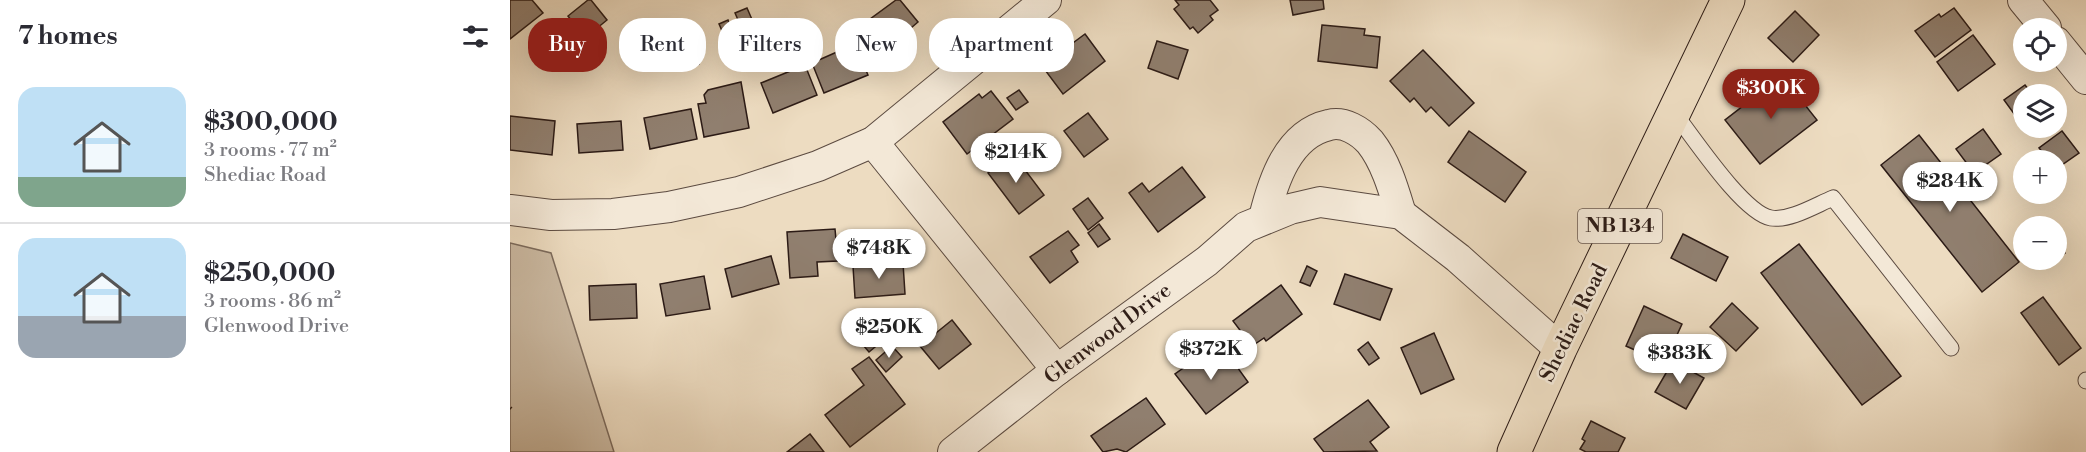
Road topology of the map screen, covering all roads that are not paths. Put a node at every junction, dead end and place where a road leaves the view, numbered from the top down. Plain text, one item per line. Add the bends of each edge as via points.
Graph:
1 (1046, 0) edge
2 (1728, 0) edge
3 (2023, 0) edge
4 (2038, 18) edge
5 (2067, 56) edge
6 (2086, 79) edge
7 (1675, 114) junction
8 (873, 142) junction
9 (510, 210) edge
10 (1401, 214) junction
11 (1264, 218) junction
12 (1951, 348) dead end
13 (1560, 350) junction
14 (1057, 370) junction
15 (953, 452) edge
16 (1514, 452) edge

1 - 8 street
2 - 7 main road, Shediac Road / NB 134
3 - 4 street
5 - 6 street
7 - 12 lane via 1748,207 1771,218 1785,217 1833,198
7 - 13 main road, Shediac Road / NB 134
8 - 9 street via 818,166 739,192 669,207 572,215
8 - 14 street
10 - 11 street, Glenwood Drive via 1320,202
10 - 11 street via 1371,143 1337,123 1305,134 1290,153 1271,189
10 - 13 street, Glenwood Drive via 1458,258
11 - 14 street, Glenwood Drive via 1246,226 1207,261
13 - 16 main road, Shediac Road / NB 134
14 - 15 street, Glenwood Drive

